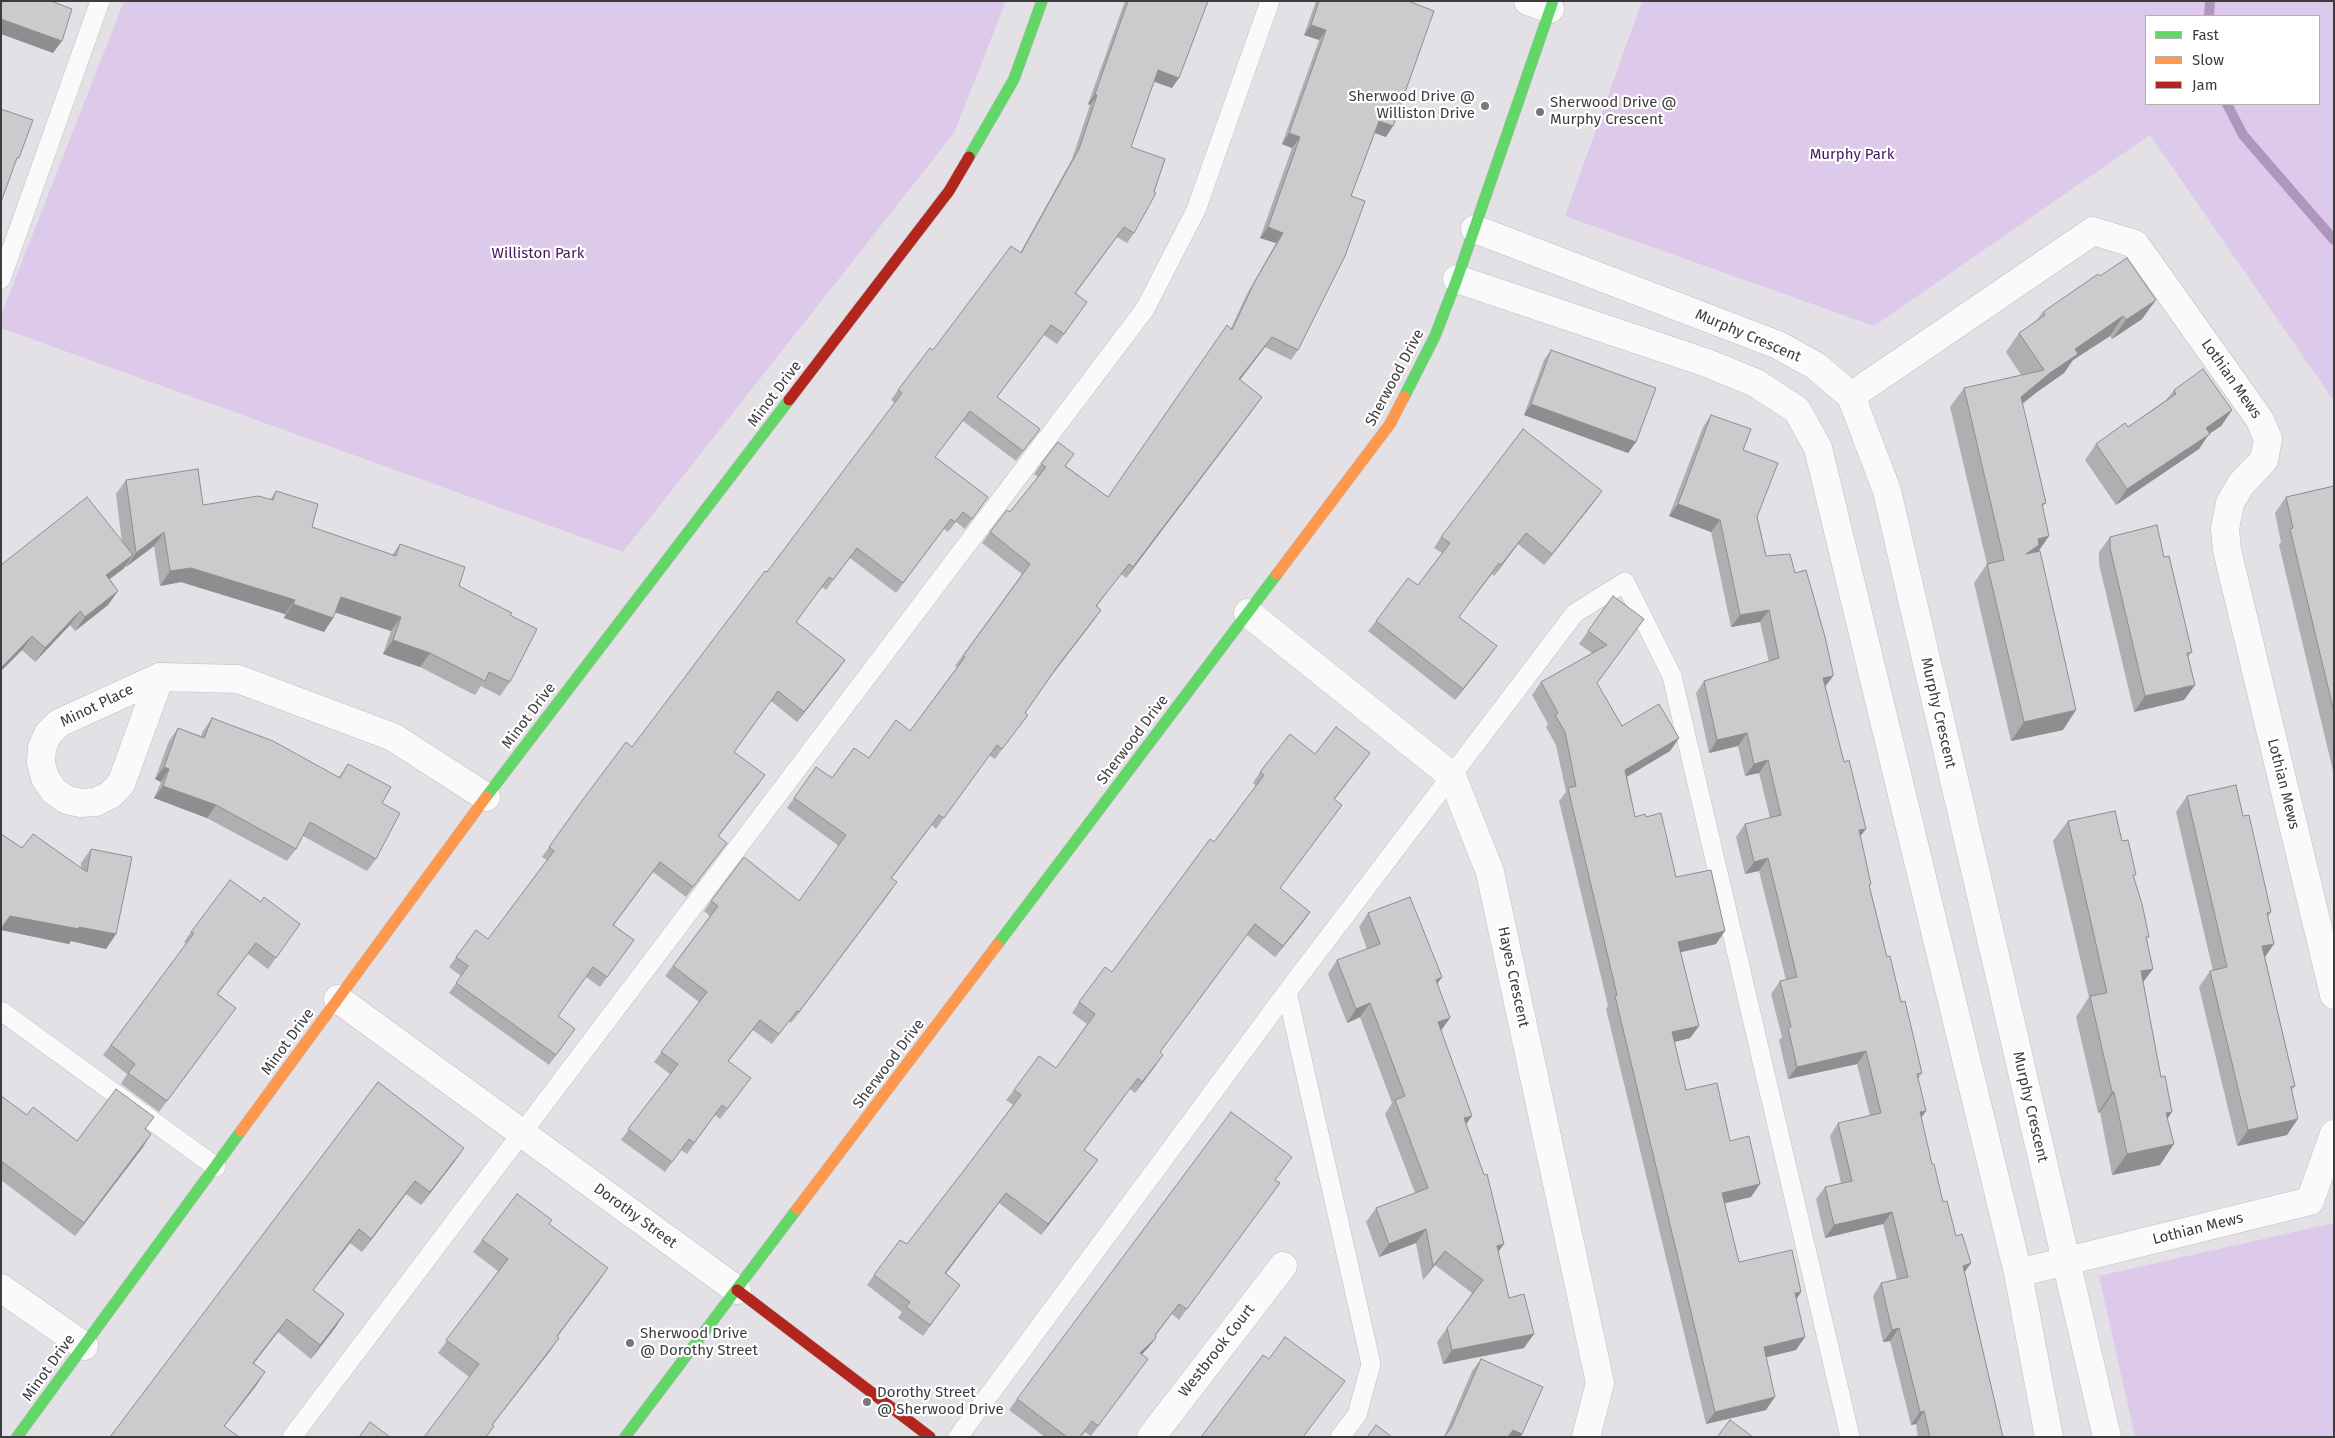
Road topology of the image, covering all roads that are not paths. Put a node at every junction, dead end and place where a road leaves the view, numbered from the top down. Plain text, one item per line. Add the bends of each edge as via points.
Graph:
1 (100, 1) edge
2 (1042, 1) edge
3 (1270, 1) edge
4 (1544, 4) edge
5 (1475, 229) junction
6 (1, 279) edge
7 (1457, 279) junction
8 (1851, 396) junction
9 (1248, 613) junction
10 (160, 677) junction
11 (1452, 776) junction
12 (486, 797) junction
13 (1287, 992) junction
14 (2334, 996) edge
15 (338, 999) junction
16 (1, 1011) edge
17 (520, 1132) junction
18 (2334, 1134) edge
19 (216, 1167) junction
20 (2066, 1262) junction
21 (1283, 1266) dead end
22 (2018, 1273) junction
23 (1, 1288) edge
24 (737, 1290) junction
25 (84, 1346) junction
26 (17, 1437) edge
27 (292, 1437) edge
28 (625, 1437) edge
29 (930, 1437) edge
30 (958, 1437) edge
31 (1151, 1437) edge
32 (1340, 1437) edge
33 (1586, 1437) edge
34 (1850, 1437) edge
35 (2049, 1437) edge
36 (2107, 1437) edge

1 - 6 lane
2 - 12 street, Minot Drive via 1014,79 949,191
3 - 17 lane via 1196,210 1145,309
4 - 5 street, Sherwood Drive
5 - 7 street, Sherwood Drive
5 - 8 street, Murphy Crescent via 1778,345 1816,366
7 - 9 street, Sherwood Drive via 1435,336 1390,424
7 - 22 street via 1756,382 1797,410 1818,448
8 - 14 street, Lothian Mews via 2093,231 2135,244 2260,420 2268,440 2264,460 2241,484 2230,504 2225,529 2226,550
8 - 20 street, Murphy Crescent via 1887,491
9 - 11 street, Hayes Crescent
9 - 24 street, Sherwood Drive
10 - 10 street, Minot Place via 121,784 96,802 67,800 54,791 45,778 41,763 42,748 48,734 59,723
10 - 12 street, Minot Place via 238,679 393,736
11 - 13 lane
11 - 33 street, Hayes Crescent via 1490,872 1600,1382
11 - 34 lane via 1575,614 1625,582 1672,676
12 - 15 street, Minot Drive
13 - 30 lane
13 - 32 lane via 1371,1364 1357,1415
15 - 17 street, Dorothy Street
15 - 19 street, Minot Drive
16 - 19 lane
17 - 24 street, Dorothy Street
17 - 27 lane
18 - 20 street, Lothian Mews via 2310,1201
19 - 25 street, Minot Drive
20 - 22 street, Lothian Mews
20 - 36 street, Murphy Crescent
21 - 31 street, Westbrook Court
22 - 35 street
23 - 25 street
24 - 28 street, Sherwood Drive
24 - 29 street, Dorothy Street
25 - 26 street, Minot Drive

